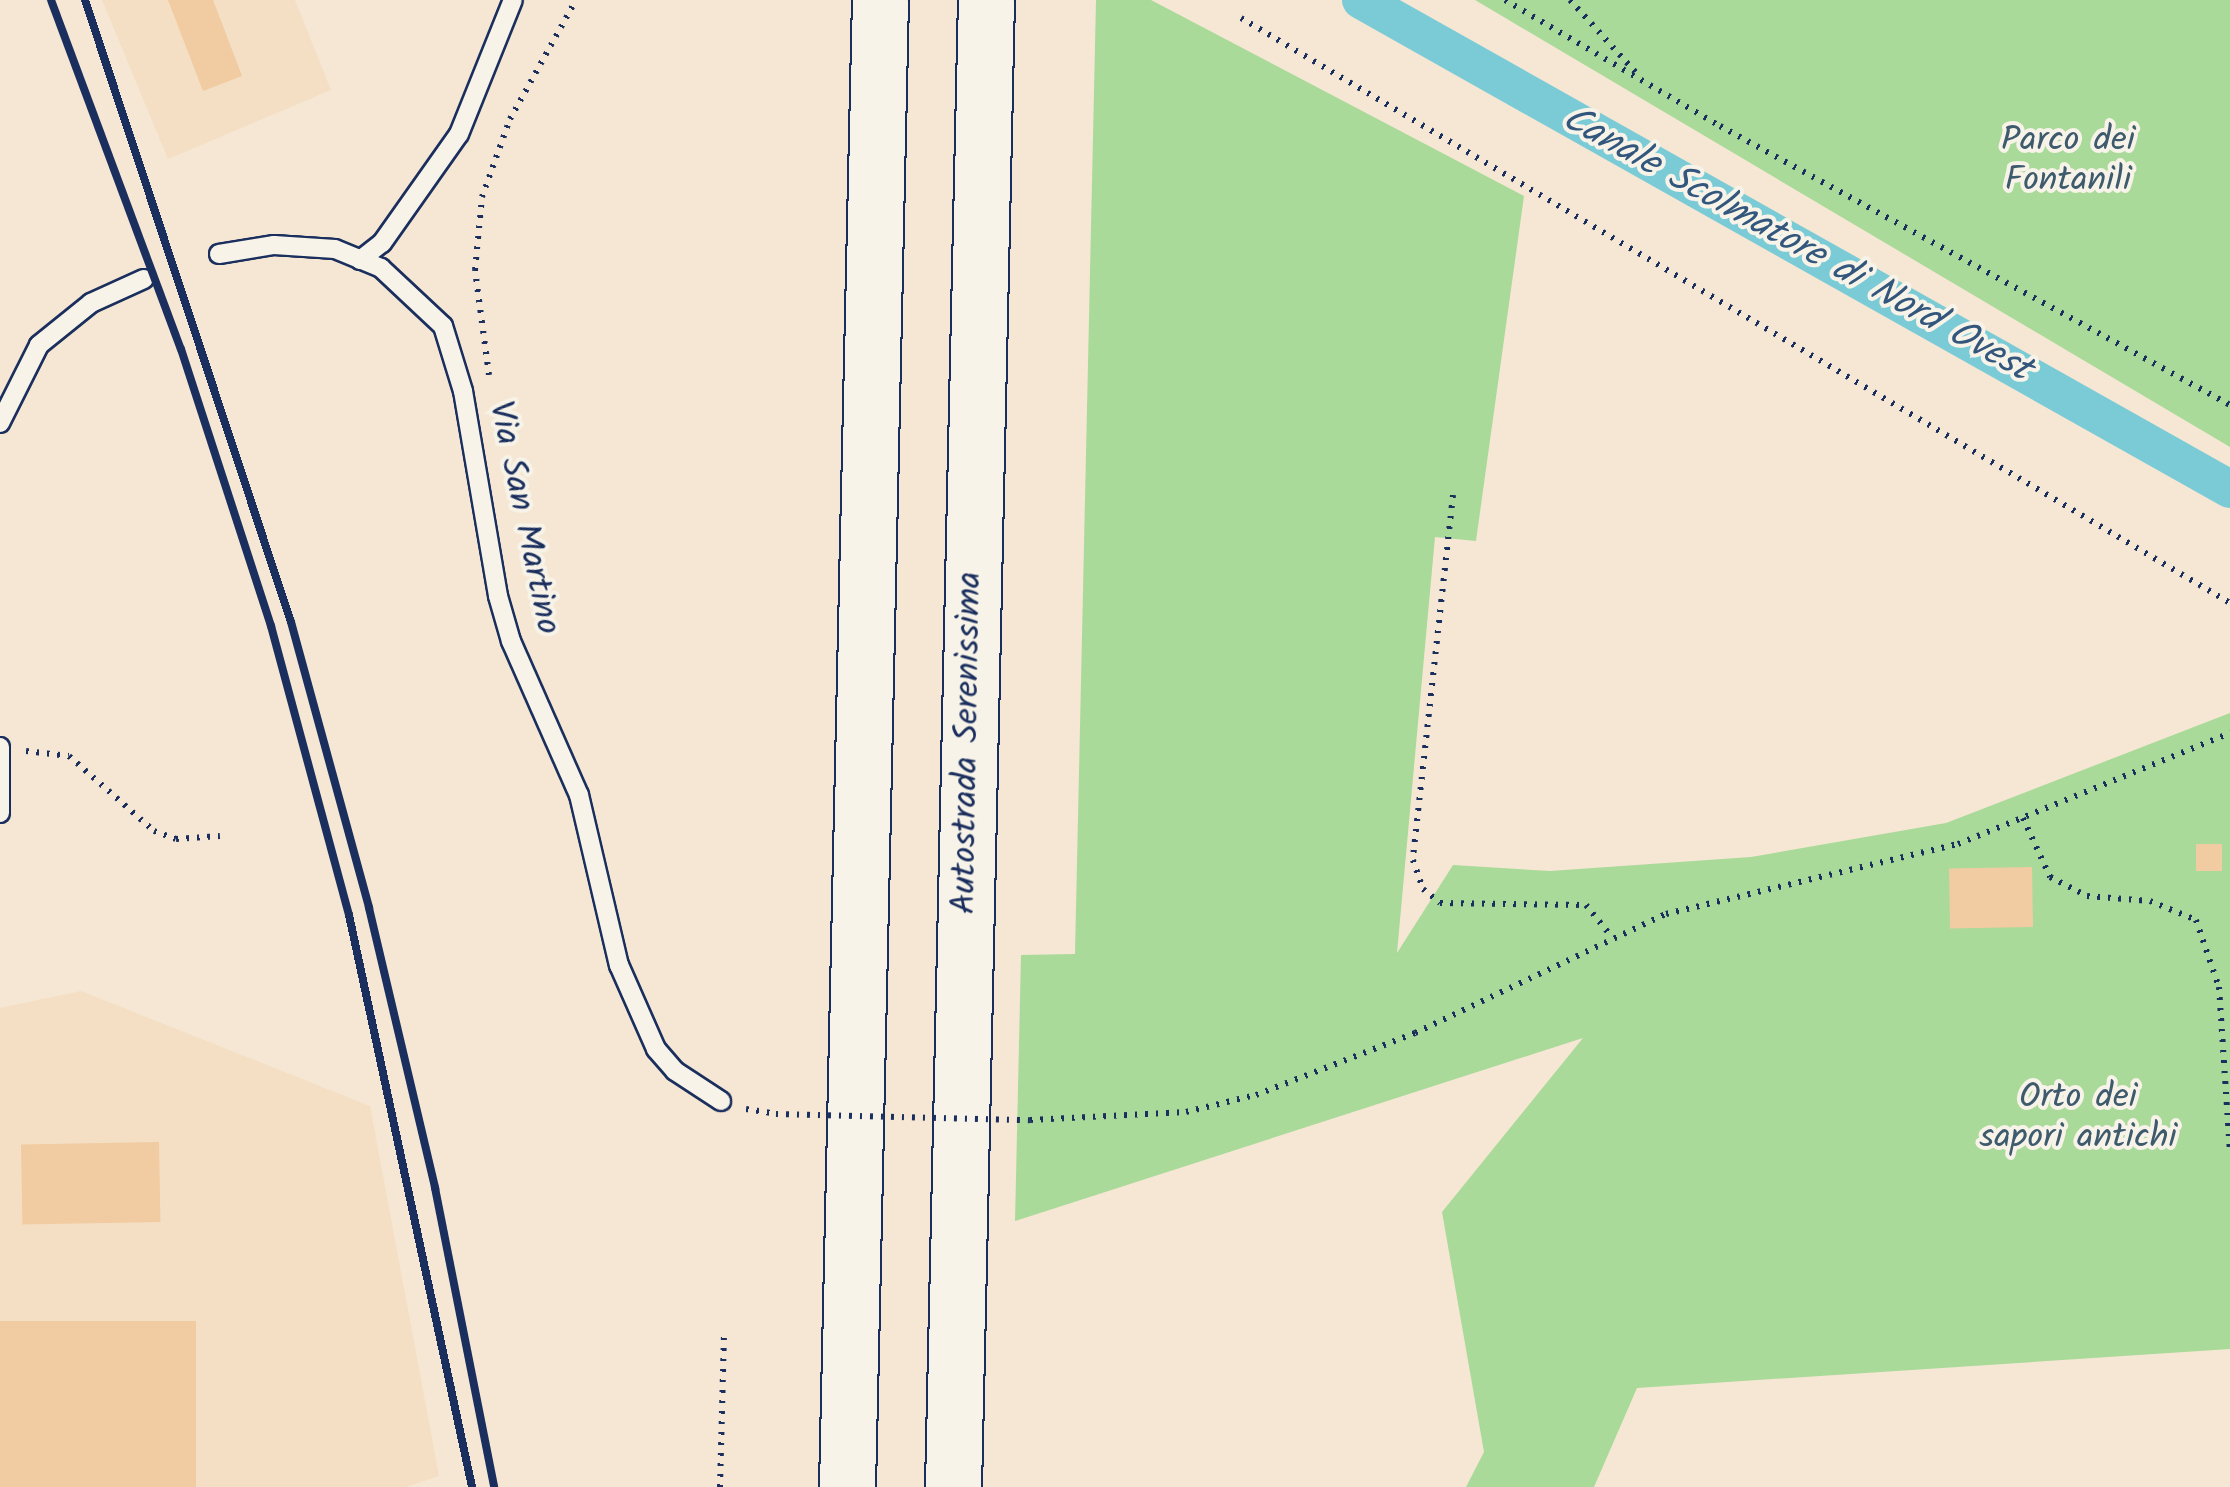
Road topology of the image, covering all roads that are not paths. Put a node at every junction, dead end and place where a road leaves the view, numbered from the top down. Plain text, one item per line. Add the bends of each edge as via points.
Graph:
1 (513, 0) edge
2 (880, 0) edge
3 (986, 0) edge
4 (219, 254) dead end
5 (360, 260) junction
6 (144, 279) dead end
7 (0, 424) edge
8 (0, 750) edge
9 (0, 813) edge
10 (721, 1101) dead end
11 (847, 1487) edge
12 (953, 1487) edge

1 - 5 lane via 459,134 382,243
2 - 11 highway
3 - 12 highway, Autostrada Serenissima
4 - 5 lane, Via San Martino via 274,246 335,249
5 - 10 lane, Via San Martino via 419,299 456,355 498,596 511,641 579,794 619,965 656,1049 675,1071
6 - 7 lane via 91,303 39,344
8 - 9 lane

